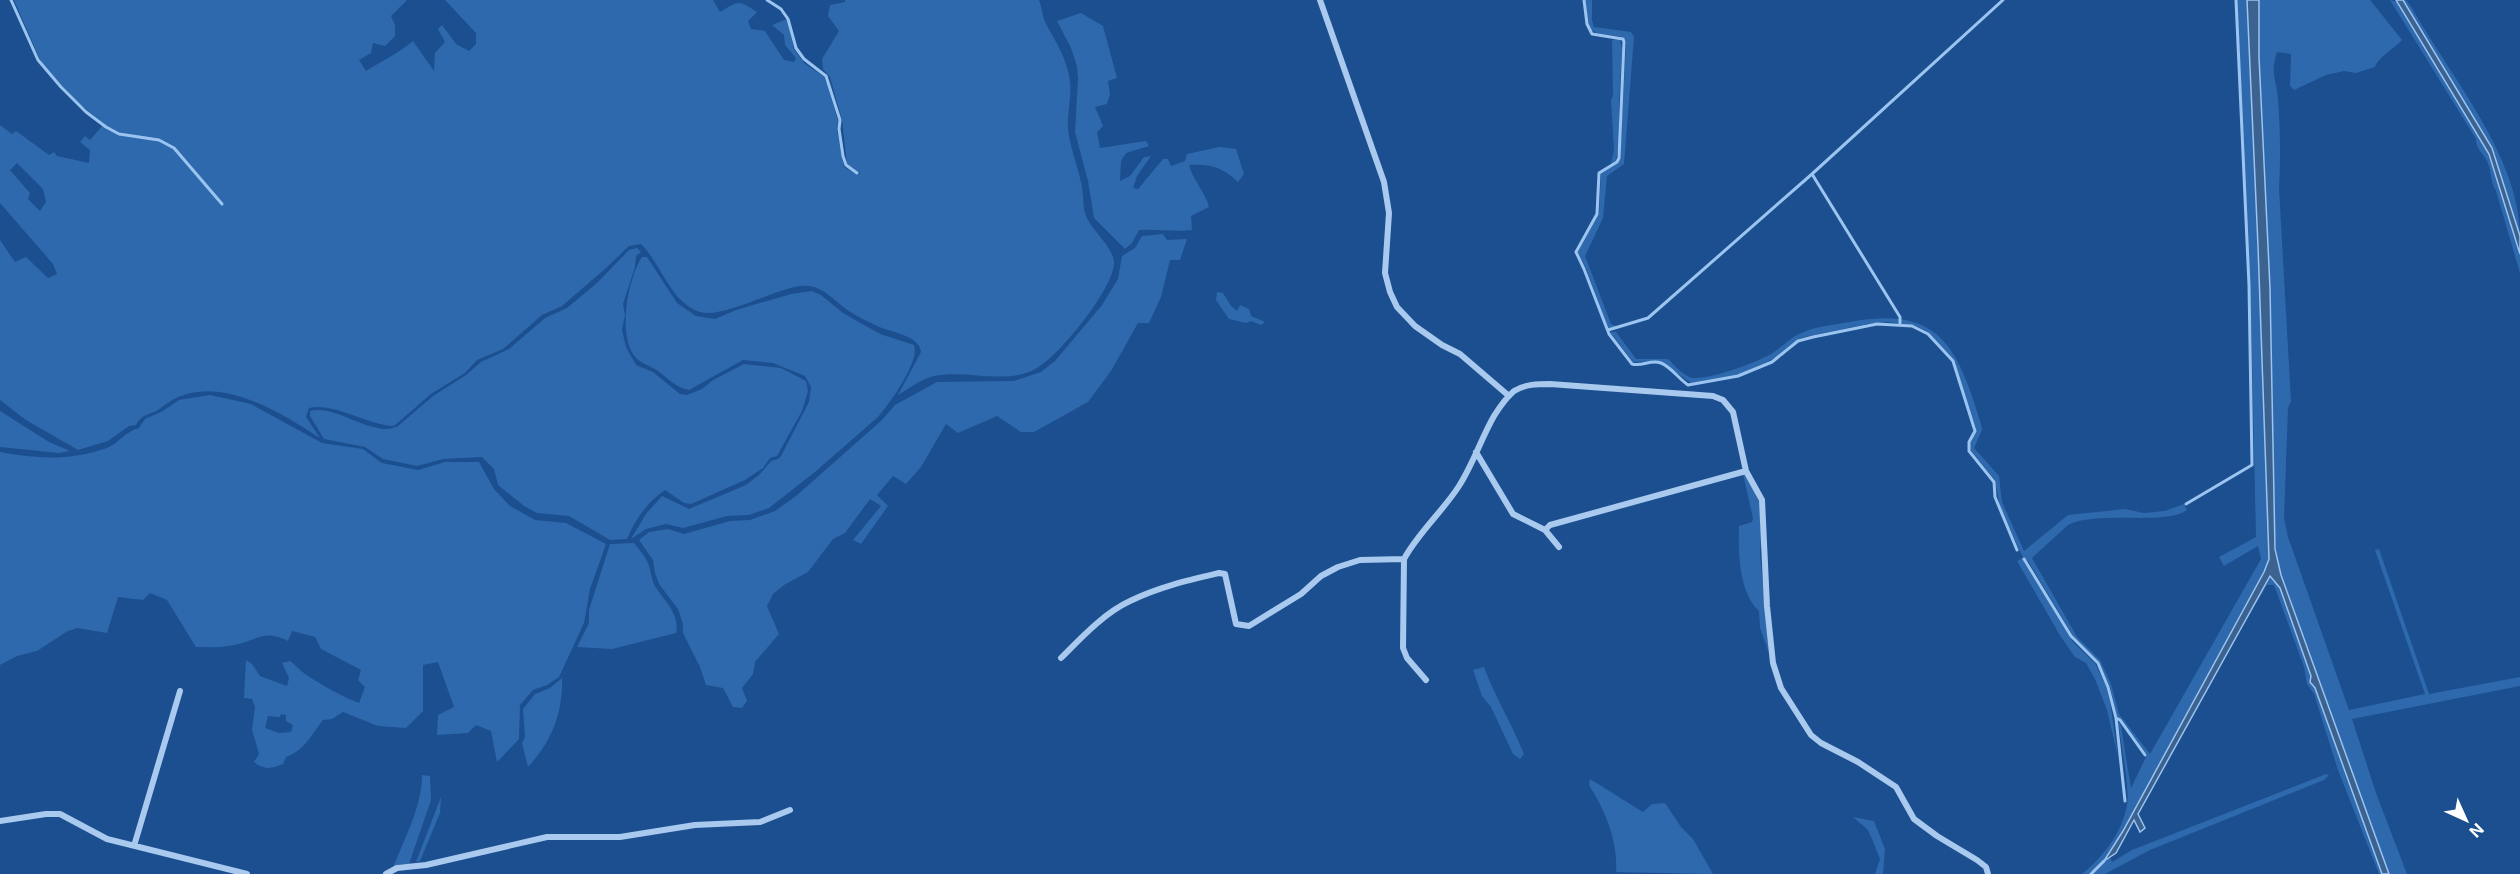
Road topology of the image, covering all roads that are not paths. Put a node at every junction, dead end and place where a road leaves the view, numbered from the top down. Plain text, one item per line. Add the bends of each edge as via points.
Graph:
1 (1320, 0) edge
2 (1509, 396) junction
3 (1476, 452) junction
4 (1746, 471) junction
5 (1545, 530) junction
6 (1559, 547) dead end
7 (1404, 559) junction
8 (1061, 658) dead end
9 (1426, 680) dead end
10 (180, 691) dead end
11 (790, 810) dead end
12 (0, 821) edge
13 (134, 846) junction
14 (247, 874) edge
15 (386, 874) edge
16 (1989, 874) edge

1 - 2 street via 1384,182 1389,213 1385,273 1397,307 1415,326 1460,354
2 - 3 street
2 - 4 street via 1534,384 1713,396 1723,400 1733,412
3 - 5 street via 1513,514
3 - 7 street via 1460,484
4 - 5 street via 1550,525
4 - 16 street via 1762,500 1767,606 1773,663 1781,688 1811,735 1896,787 1914,819 1977,860
5 - 6 street
7 - 8 street via 1360,560 1338,567 1249,626 1236,624 1225,574 1180,582 1129,601
7 - 9 street via 1403,648
10 - 13 street
11 - 15 street via 760,822 695,825 620,837 547,837 426,865 396,868
12 - 13 street via 60,814 107,839
13 - 14 street

